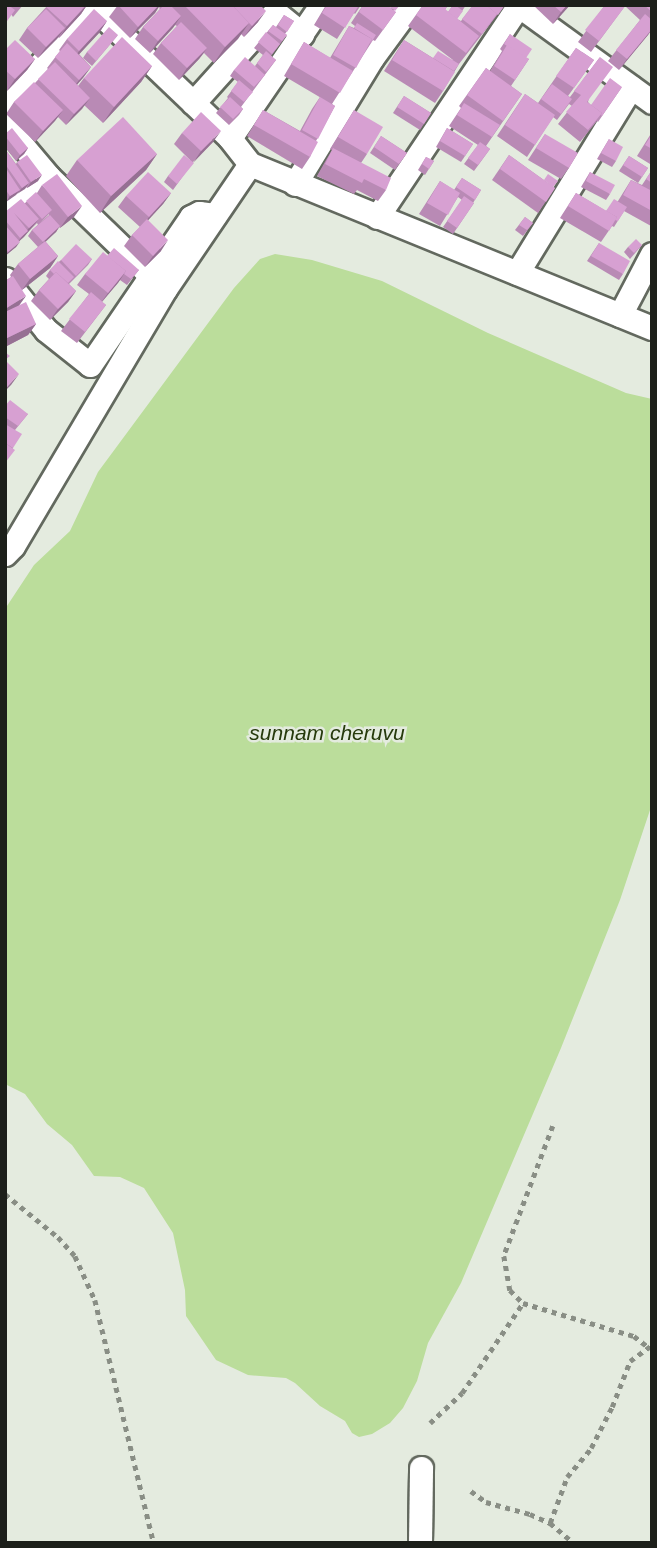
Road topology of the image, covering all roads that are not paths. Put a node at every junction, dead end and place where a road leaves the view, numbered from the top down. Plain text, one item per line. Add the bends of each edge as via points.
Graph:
1 (321, 5) edge
2 (411, 5) edge
3 (518, 6) edge
4 (100, 8) edge
5 (302, 34) junction
6 (631, 87) junction
7 (5, 102) edge
8 (652, 102) edge
9 (192, 103) junction
10 (340, 111) junction
11 (5, 125) edge
12 (361, 126) edge
13 (230, 138) junction
14 (392, 148) edge
15 (413, 163) junction
16 (250, 164) junction
17 (49, 177) junction
18 (295, 184) junction
19 (5, 209) edge
20 (215, 215) junction
21 (377, 217) junction
22 (652, 254) edge
23 (517, 274) junction
24 (150, 275) junction
25 (5, 279) edge
26 (620, 315) junction
27 (652, 328) edge
28 (5, 554) edge
29 (421, 1468) dead end
30 (420, 1543) edge

1 - 5 street
2 - 10 street
3 - 6 street
3 - 15 street
4 - 7 street via 86,16
4 - 9 street
5 - 9 street via 275,12
5 - 13 street
6 - 8 street
6 - 23 street
9 - 13 street
10 - 12 street
10 - 18 street
11 - 17 street
13 - 16 street
14 - 15 street
15 - 21 street
16 - 18 street
16 - 20 street
17 - 19 street
17 - 24 street
18 - 21 street
20 - 24 street via 191,217
20 - 28 street via 164,289
21 - 23 street
22 - 26 street
23 - 26 street
24 - 25 street via 90,365 46,330
26 - 27 street
29 - 30 street

